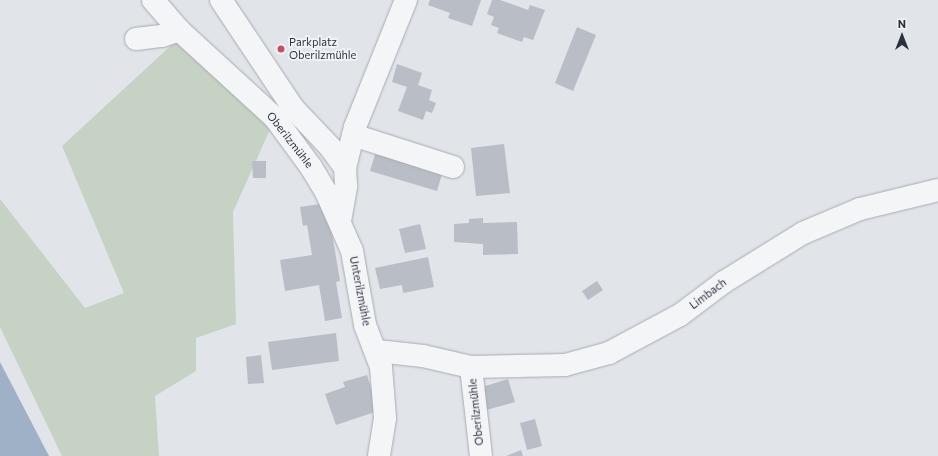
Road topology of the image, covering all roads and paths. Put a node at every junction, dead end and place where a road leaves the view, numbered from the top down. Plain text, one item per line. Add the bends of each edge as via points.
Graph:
1 (153, 0) edge
2 (221, 0) edge
3 (406, 0) edge
4 (179, 30) junction
5 (136, 39) dead end
6 (353, 135) junction
7 (453, 166) dead end
8 (345, 168) junction
9 (938, 190) edge
10 (340, 221) junction
11 (377, 351) junction
12 (471, 367) junction
13 (379, 456) edge
14 (481, 456) edge

1 - 4 street, Oberilzmühle
2 - 8 street, Oberilzmühle via 293,108 330,147
3 - 6 street
4 - 5 street via 162,36
4 - 10 street, Oberilzmühle via 275,118 311,167
6 - 7 street
6 - 8 street
8 - 10 street via 346,186
9 - 12 street, Limbach via 860,209 803,233 724,282 680,315 609,353 565,365
10 - 11 street, Unterilzmühle via 352,251 365,325
11 - 12 street, Oberilzmühle via 430,357
11 - 13 street, Unterilzmühle via 385,398 385,418
12 - 14 street, Oberilzmühle

